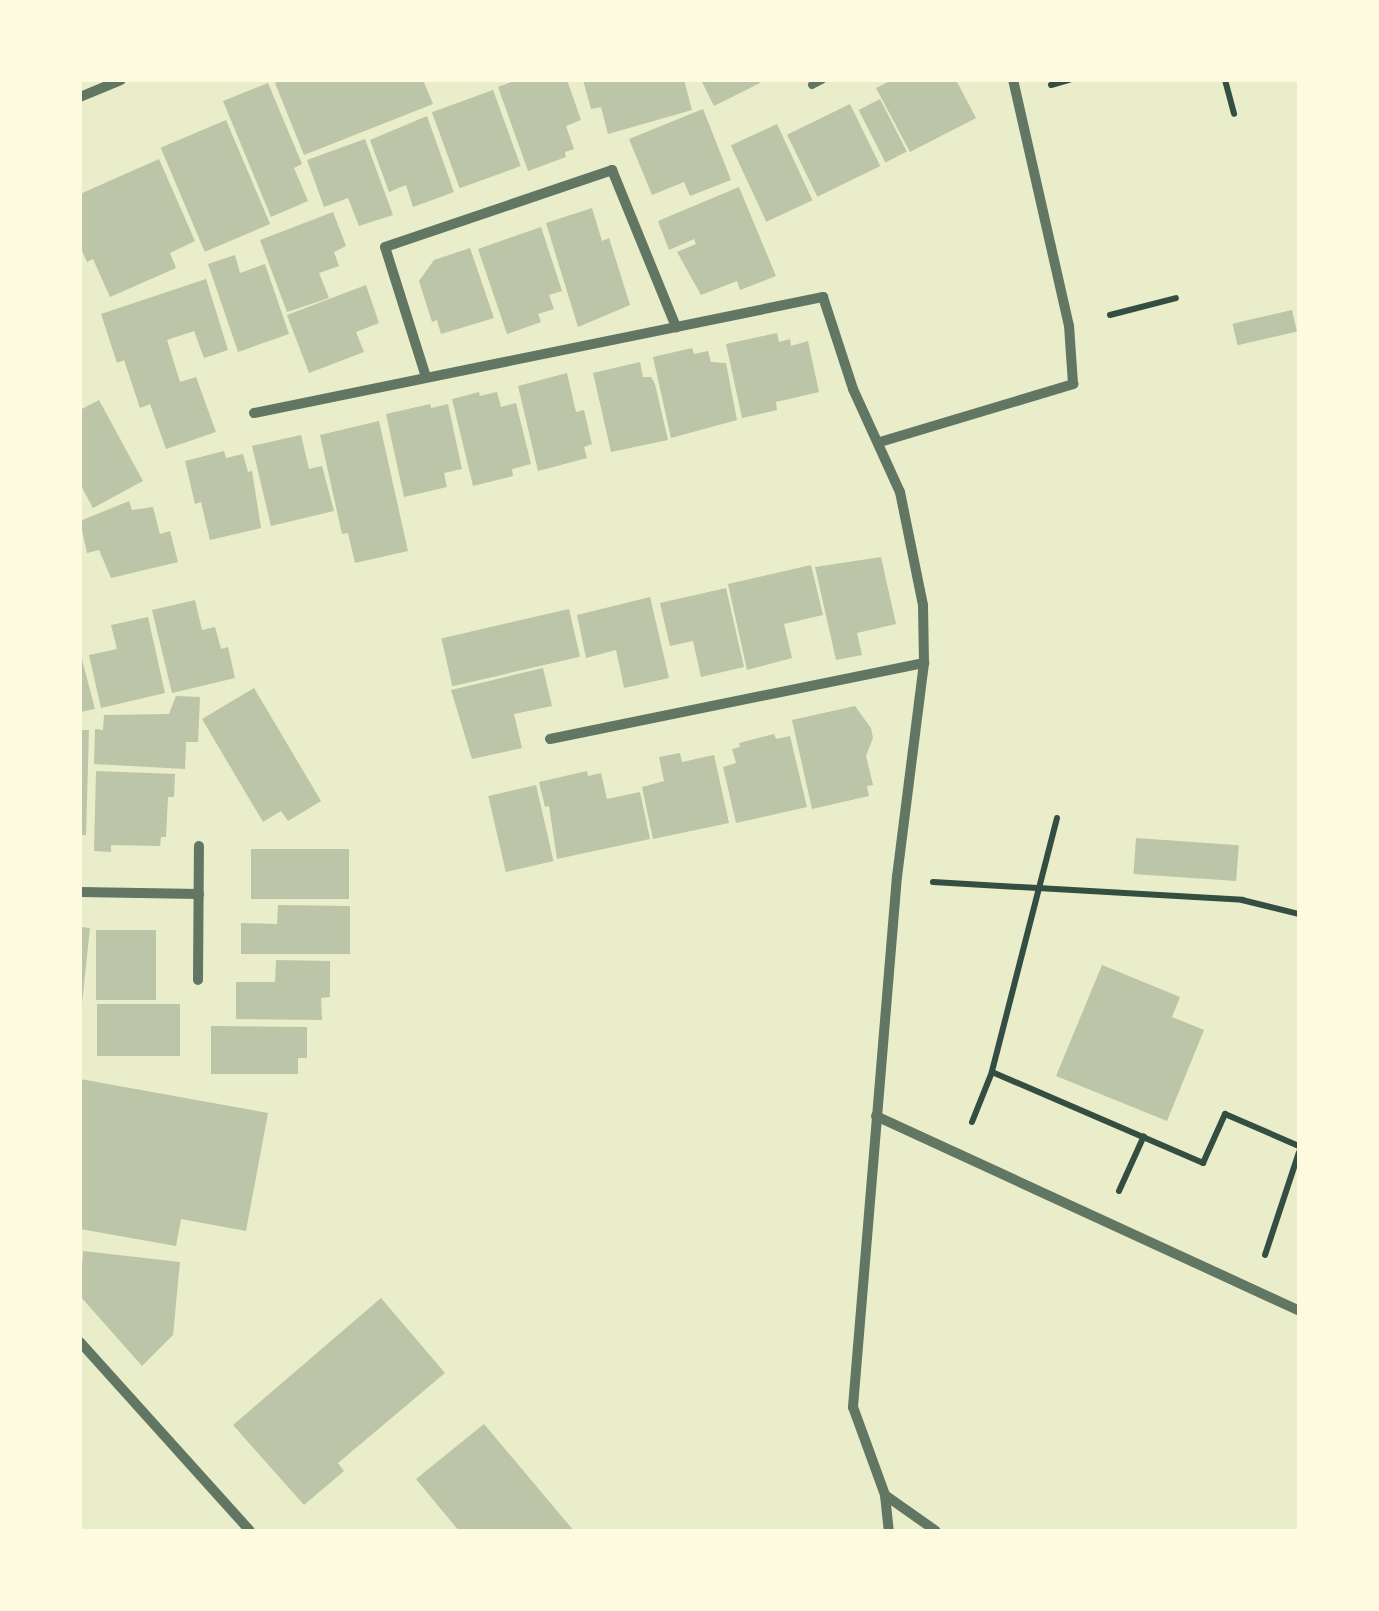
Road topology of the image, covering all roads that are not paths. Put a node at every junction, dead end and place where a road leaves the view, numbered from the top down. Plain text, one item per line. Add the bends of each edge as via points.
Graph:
1 (121, 80) edge
2 (822, 80) edge
3 (1013, 80) edge
4 (812, 85) dead end
5 (80, 97) edge
6 (676, 327) junction
7 (426, 377) junction
8 (254, 412) dead end
9 (880, 442) junction
10 (924, 663) junction
11 (550, 738) dead end
12 (199, 846) dead end
13 (80, 892) edge
14 (199, 894) junction
15 (198, 980) dead end
16 (876, 1116) junction
17 (1299, 1311) edge
18 (80, 1342) edge
19 (884, 1496) junction
20 (250, 1531) edge
21 (888, 1531) edge
22 (936, 1531) edge

1 - 5 street
2 - 4 lane
3 - 9 street via 1069,326 1073,384
6 - 7 street
6 - 7 street via 612,170 386,247
6 - 9 street via 823,297 853,389
7 - 8 street
9 - 10 street via 900,492 923,605
10 - 11 street
10 - 16 street
12 - 14 street
13 - 14 street
14 - 15 street
16 - 17 street
16 - 19 street via 853,1407
18 - 20 street
19 - 21 street
19 - 22 street

